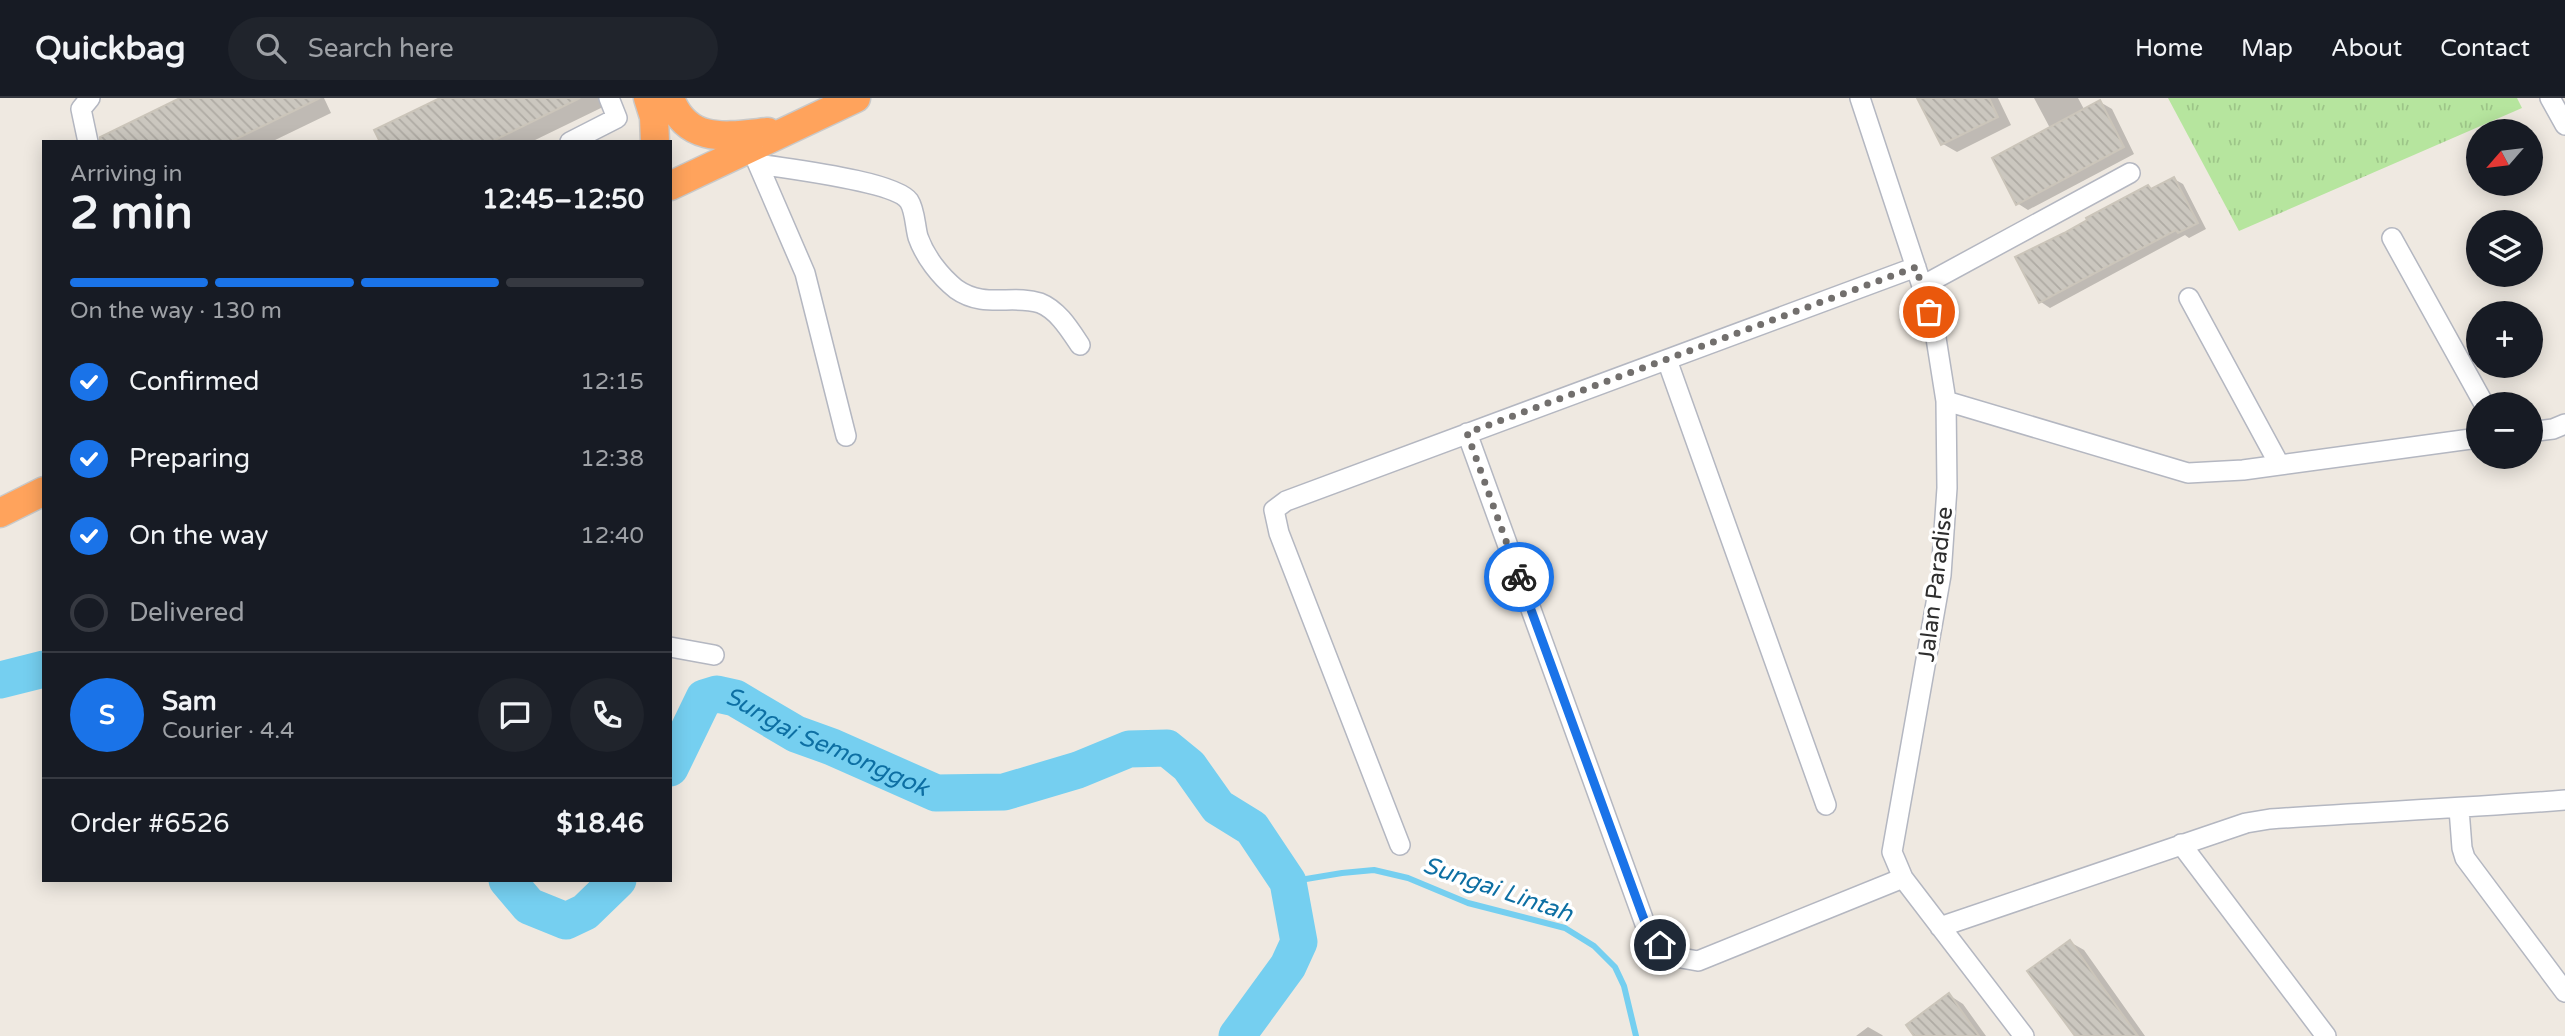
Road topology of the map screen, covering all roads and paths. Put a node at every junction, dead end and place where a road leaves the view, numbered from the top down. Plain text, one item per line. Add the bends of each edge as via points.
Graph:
1 (609, 98) edge
2 (856, 98) edge
3 (1860, 98) edge
4 (2550, 98) edge
5 (656, 99) edge
6 (82, 102) edge
7 (617, 118) junction
8 (2565, 125) edge
9 (788, 130) junction
10 (88, 140) edge
11 (574, 140) edge
12 (655, 140) edge
13 (755, 156) junction
14 (2130, 173) dead end
15 (672, 185) edge
16 (2392, 238) dead end
17 (1916, 267) junction
18 (1922, 286) junction
19 (2189, 298) dead end
20 (1080, 345) dead end
21 (1667, 360) junction
22 (2477, 392) edge
23 (1946, 401) junction
24 (2565, 425) edge
25 (2543, 430) edge
26 (1467, 433) junction
27 (846, 436) dead end
28 (2466, 440) edge
29 (2279, 464) junction
30 (42, 477) edge
31 (42, 492) edge
32 (0, 503) edge
33 (0, 513) edge
34 (672, 648) edge
35 (714, 655) dead end
36 (2565, 800) edge
37 (1826, 805) dead end
38 (2459, 809) junction
39 (1400, 845) dead end
40 (2181, 845) junction
41 (1903, 878) junction
42 (1940, 926) junction
43 (2565, 992) edge
44 (2024, 1036) edge
45 (2326, 1036) edge

1 - 7 street
2 - 9 highway
3 - 17 street, Jalan Paradise
4 - 8 street
5 - 7 street
5 - 9 highway via 698,132 720,137
5 - 12 highway
6 - 10 street
7 - 11 street
9 - 13 highway
13 - 15 highway
13 - 20 street via 900,193 910,202 928,259 956,288 971,297 997,302 1040,303 1063,320
13 - 27 street via 805,272
14 - 18 street
16 - 22 street
17 - 18 street, Jalan Paradise
17 - 21 street
18 - 23 street, Jalan Paradise
19 - 29 street
21 - 26 street
21 - 37 street
23 - 29 street via 2188,473
23 - 41 street, Jalan Paradise via 1941,575 1892,852
24 - 25 street
26 - 39 street via 1286,501 1274,510
26 - 41 street via 1650,935 1670,956 1698,961
28 - 29 street
30 - 32 street
31 - 33 highway
34 - 35 street
36 - 38 street
38 - 40 street via 2246,822
38 - 43 street via 2465,858
40 - 42 street
40 - 45 street
41 - 42 street, Jalan Paradise
42 - 44 street, Jalan Paradise

